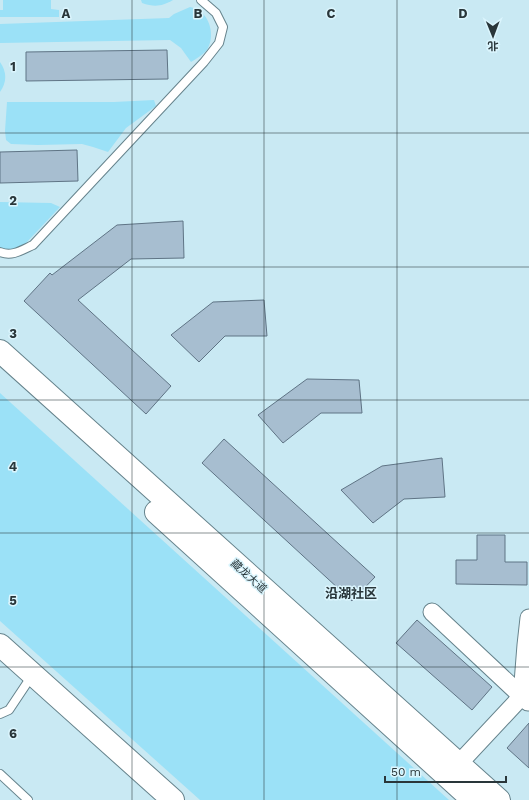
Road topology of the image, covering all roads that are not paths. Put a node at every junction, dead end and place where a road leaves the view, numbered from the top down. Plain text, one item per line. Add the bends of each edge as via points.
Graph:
1 (201, 0) edge
2 (0, 252) edge
3 (0, 351) edge
4 (0, 370) edge
5 (432, 612) dead end
6 (529, 618) edge
7 (0, 645) edge
8 (0, 659) edge
9 (27, 683) junction
10 (526, 699) edge
11 (0, 714) edge
12 (452, 770) junction
13 (0, 774) edge
14 (28, 800) edge
15 (157, 800) edge
16 (173, 800) edge
17 (473, 800) edge
18 (499, 800) edge

1 - 2 lane via 216,13 222,27 219,43 204,62 32,245 19,252
3 - 12 main road, 藏龙大道
4 - 12 main road, 藏龙大道
5 - 10 street
6 - 10 street
7 - 16 main road
8 - 9 main road
9 - 11 lane via 9,710
9 - 15 main road
10 - 12 street
12 - 17 main road, 藏龙大道
12 - 18 main road, 藏龙大道
13 - 14 lane

